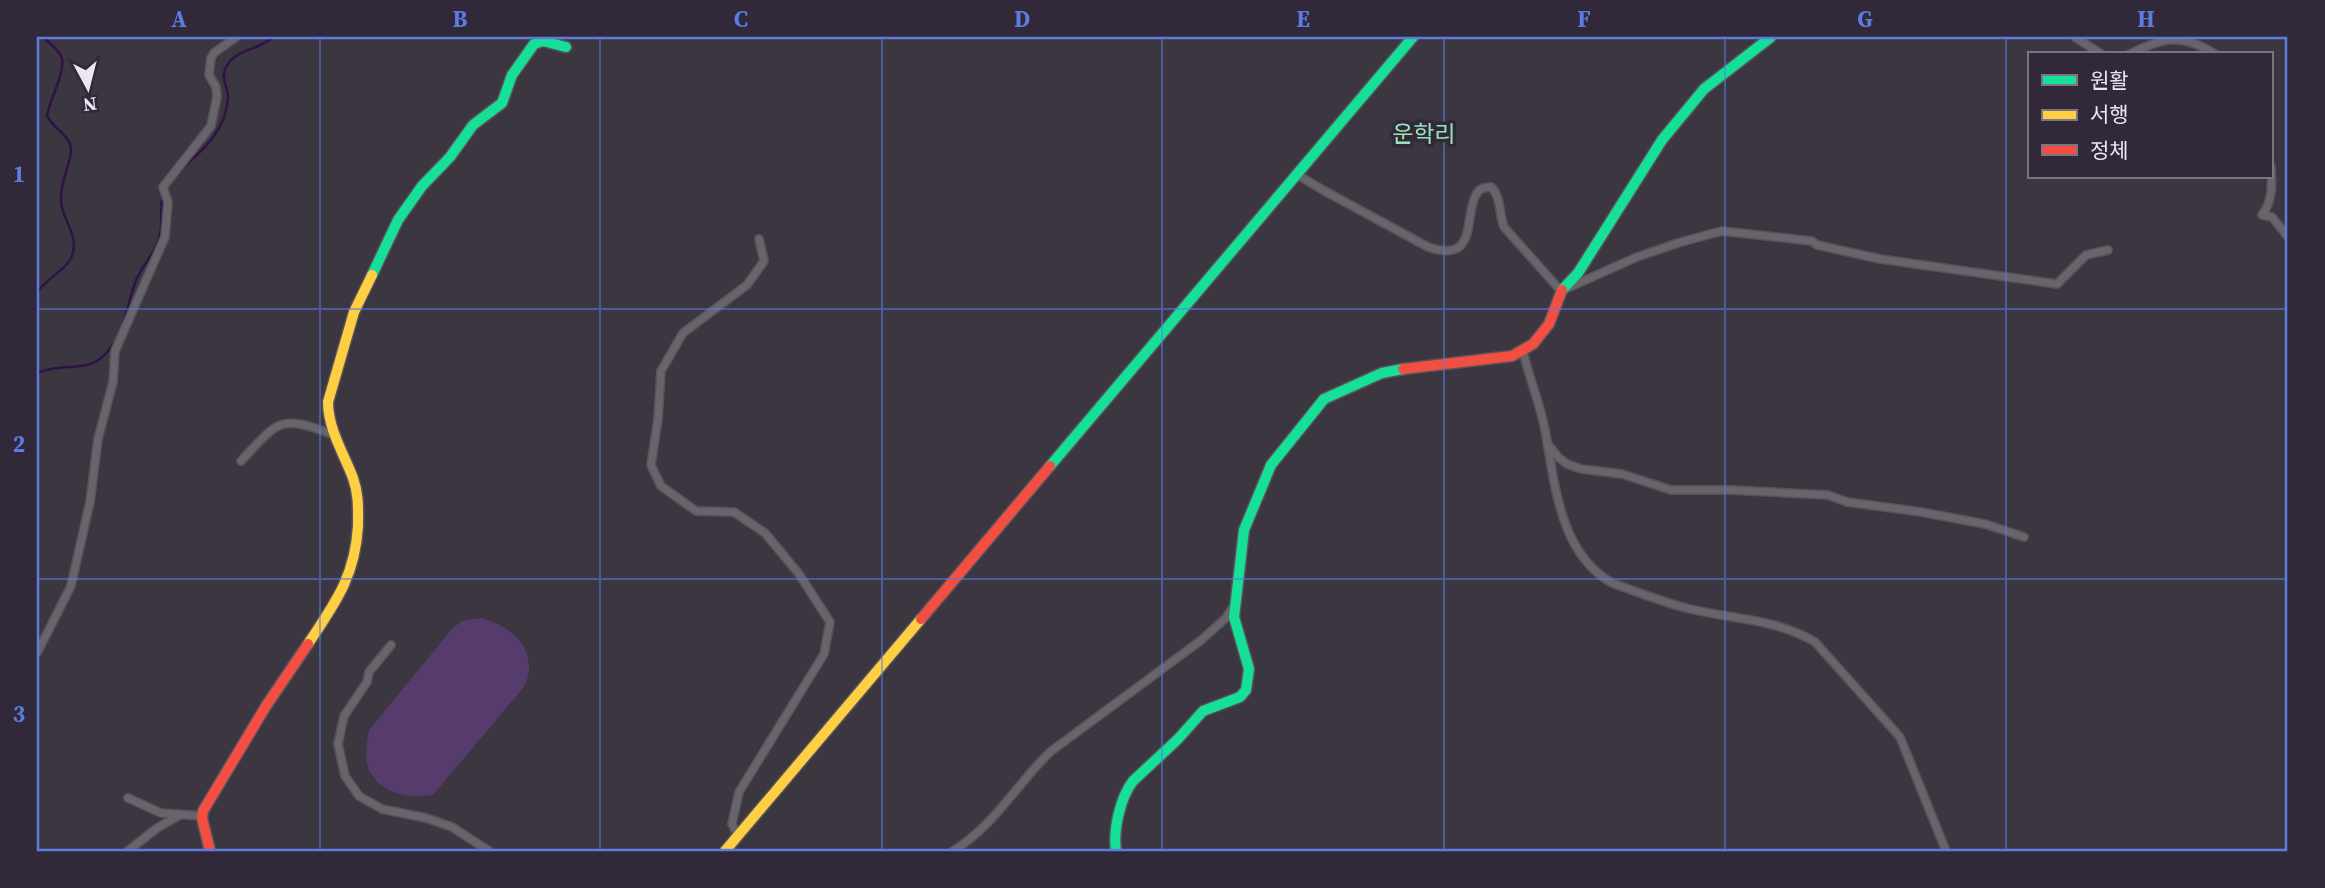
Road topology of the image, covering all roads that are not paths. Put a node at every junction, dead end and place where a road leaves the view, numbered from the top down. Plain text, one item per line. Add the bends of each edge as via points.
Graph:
1 (236, 37) edge
2 (1413, 37) edge
3 (1771, 37) edge
4 (2075, 37) edge
5 (566, 47) dead end
6 (2098, 52) edge
7 (2135, 52) edge
8 (2211, 52) edge
9 (1298, 175) junction
10 (2271, 178) edge
11 (2288, 237) edge
12 (759, 239) dead end
13 (2108, 250) dead end
14 (1561, 291) junction
15 (1523, 351) junction
16 (337, 436) junction
17 (1547, 443) junction
18 (241, 461) dead end
19 (2024, 537) dead end
20 (1235, 604) junction
21 (391, 645) dead end
22 (37, 653) edge
23 (128, 798) dead end
24 (180, 814) junction
25 (202, 816) junction
26 (738, 836) junction
27 (128, 851) edge
28 (209, 851) edge
29 (489, 851) edge
30 (725, 851) edge
31 (953, 851) edge
32 (1116, 851) edge
33 (1946, 851) edge

1 - 22 street via 211,58 209,75 217,97 211,126 163,187 165,237 115,351 113,382 97,439 90,502 71,586
2 - 9 street
3 - 14 street via 1704,89 1662,140 1578,273
4 - 6 street
5 - 16 street via 543,41 534,44 512,75 502,103 473,125 398,220 354,312 330,393 328,417
7 - 8 street via 2166,39
9 - 14 street via 1428,247 1443,250 1465,240 1475,196 1491,187 1498,197 1504,227
9 - 26 street
10 - 11 street via 2269,205 2262,215 2272,217
12 - 26 street via 764,261 747,285 683,333 662,371 651,465 661,486 696,511 734,512 765,533 830,622 824,654 739,792 732,824
13 - 14 street via 2086,255 2057,284 1880,259 1817,246 1812,241 1722,231 1637,257
14 - 15 street via 1549,324
15 - 17 street
15 - 20 street via 1382,373 1324,400 1271,465 1252,506 1244,530
16 - 18 street via 305,424 286,423 270,429
16 - 25 street via 359,499 351,572
17 - 19 street via 1558,457 1581,470 1622,474 1671,490 1828,495 1986,524
17 - 33 street via 1556,494 1569,532 1602,577 1687,608 1758,620 1815,642 1900,737
20 - 31 street via 1208,634 1051,752 993,820
20 - 32 street via 1235,626 1249,669 1249,684 1240,697 1202,711 1133,780 1126,789 1116,828
21 - 29 street via 344,716 338,744 345,776 359,796 382,809 452,827
23 - 24 street via 161,813
24 - 25 street
24 - 27 street
25 - 28 street
26 - 30 street

